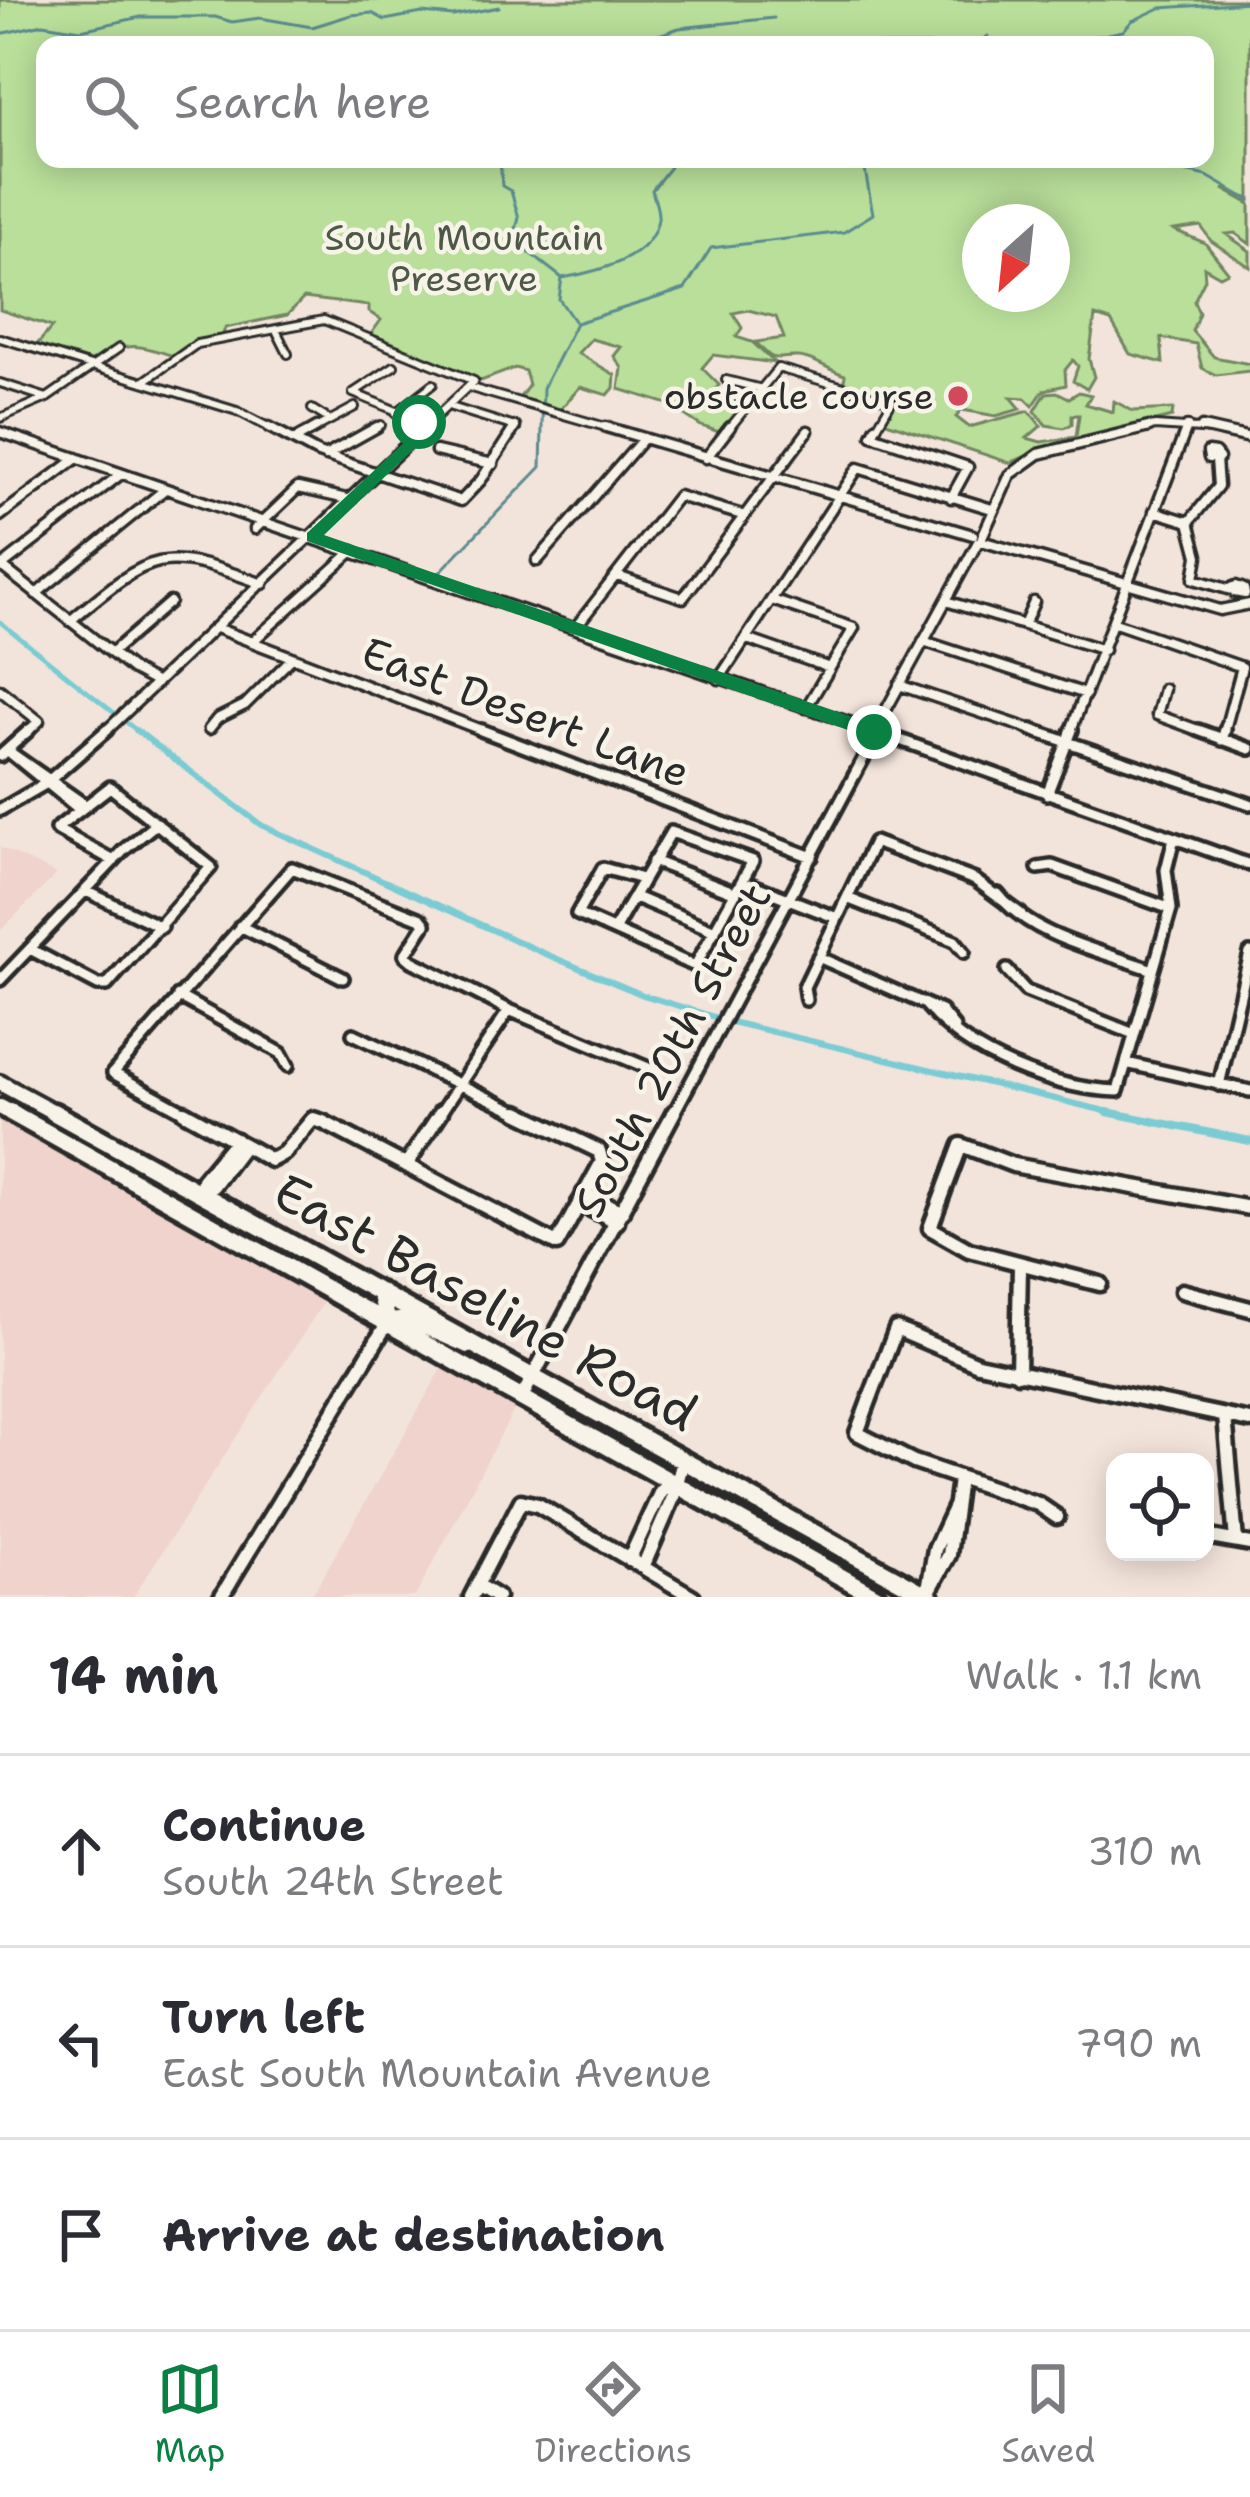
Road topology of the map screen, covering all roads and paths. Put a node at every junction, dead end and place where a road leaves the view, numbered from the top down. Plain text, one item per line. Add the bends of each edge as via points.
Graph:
1 (278, 332) junction
2 (0, 338) edge
3 (119, 348) dead end
4 (288, 354) dead end
5 (394, 366) dead end
6 (94, 367) junction
7 (726, 380) dead end
8 (143, 382) junction
9 (0, 383) edge
10 (433, 384) dead end
11 (472, 384) junction
12 (762, 389) junction
13 (46, 398) junction
14 (355, 406) dead end
15 (451, 407) junction
16 (312, 409) dead end
17 (396, 413) junction
18 (0, 418) edge
19 (328, 419) junction
20 (381, 425) dead end
21 (431, 425) junction
22 (1188, 426) junction
23 (808, 430) dead end
24 (0, 432) edge
25 (644, 438) junction
26 (1250, 438) edge
27 (293, 440) junction
28 (436, 451) dead end
29 (325, 456) junction
30 (78, 458) junction
31 (706, 458) junction
32 (1216, 459) dead end
33 (493, 464) junction
34 (123, 473) junction
35 (379, 475) junction
36 (773, 477) junction
37 (166, 488) junction
38 (840, 496) junction
39 (951, 498) junction
40 (352, 500) junction
41 (992, 509) junction
42 (1154, 511) junction
43 (742, 515) junction
44 (0, 516) edge
45 (1189, 521) junction
46 (261, 523) junction
47 (313, 537) junction
48 (977, 538) junction
49 (353, 551) junction
50 (538, 561) dead end
51 (1, 565) edge
52 (617, 576) junction
53 (1126, 583) junction
54 (263, 584) junction
55 (1232, 590) dead end
56 (36, 594) junction
57 (772, 600) junction
58 (946, 601) junction
59 (170, 602) dead end
60 (1034, 602) dead end
61 (1250, 604) edge
62 (70, 621) junction
63 (1115, 623) junction
64 (1024, 625) junction
65 (216, 628) junction
66 (575, 628) junction
67 (747, 639) junction
68 (922, 641) junction
69 (252, 642) junction
70 (1104, 650) junction
71 (111, 653) junction
72 (292, 658) junction
73 (830, 668) junction
74 (719, 680) junction
75 (157, 683) junction
76 (899, 685) junction
77 (1164, 689) dead end
78 (0, 690) edge
79 (1086, 694) junction
80 (806, 709) junction
81 (209, 729) dead end
82 (876, 733) junction
83 (1222, 740) junction
84 (1067, 742) junction
85 (1250, 749) edge
86 (4, 754) edge
87 (48, 782) junction
88 (1047, 794) junction
89 (1250, 803) edge
90 (82, 807) junction
91 (0, 809) edge
92 (157, 823) junction
93 (1174, 838) junction
94 (812, 857) junction
95 (114, 861) junction
96 (653, 861) junction
97 (1250, 865) edge
98 (1038, 868) dead end
99 (642, 879) junction
100 (746, 883) junction
101 (86, 891) junction
102 (736, 893) junction
103 (635, 897) junction
104 (847, 898) junction
105 (790, 900) junction
106 (1171, 909) junction
107 (837, 918) junction
108 (240, 926) junction
109 (161, 927) junction
110 (614, 930) junction
111 (715, 931) junction
112 (30, 949) junction
113 (964, 952) dead end
114 (1250, 952) edge
115 (818, 957) junction
116 (1007, 970) dead end
117 (1153, 970) junction
118 (343, 978) dead end
119 (0, 980) edge
120 (178, 996) junction
121 (806, 1000) dead end
122 (1244, 1005) edge
123 (508, 1010) junction
124 (353, 1034) dead end
125 (1134, 1034) junction
126 (1126, 1063) junction
127 (288, 1066) dead end
128 (653, 1070) dead end
129 (0, 1083) edge
130 (459, 1084) junction
131 (1220, 1085) junction
132 (1250, 1091) edge
133 (0, 1107) edge
134 (240, 1142) junction
135 (406, 1165) junction
136 (201, 1193) junction
137 (582, 1198) junction
138 (1250, 1208) edge
139 (188, 1211) junction
140 (620, 1217) junction
141 (306, 1251) junction
142 (1020, 1265) junction
143 (294, 1270) junction
144 (1100, 1284) dead end
145 (379, 1291) junction
146 (1182, 1291) dead end
147 (1250, 1309) edge
148 (388, 1322) junction
149 (483, 1348) junction
150 (1018, 1374) junction
151 (533, 1376) junction
152 (522, 1397) junction
153 (1225, 1416) junction
154 (1250, 1421) edge
155 (684, 1459) junction
156 (959, 1479) junction
157 (674, 1482) junction
158 (1057, 1517) dead end
159 (1243, 1543) edge
160 (636, 1563) junction
161 (474, 1591) edge
162 (928, 1596) edge
163 (221, 1597) edge
164 (497, 1597) edge
165 (693, 1597) edge
166 (877, 1597) edge

1 - 4 street
1 - 8 street via 197,344
1 - 11 street via 335,321
2 - 6 street
3 - 6 street
5 - 17 street via 353,393
6 - 8 street
6 - 13 street
7 - 12 street
8 - 27 street via 237,411
9 - 13 street
10 - 17 street
11 - 15 street
11 - 25 street
12 - 31 street
12 - 39 street via 778,368 892,400 872,435 968,467
13 - 18 street
14 - 19 street
15 - 21 street
15 - 33 street via 515,427
16 - 19 street
17 - 21 street
19 - 27 street
20 - 29 street
21 - 35 street
22 - 26 street, South 20th Street
22 - 41 street, South 20th Street via 1155,426 1034,456 1012,473
22 - 42 street
23 - 36 street
24 - 30 street
25 - 31 street
25 - 50 street
27 - 29 street
28 - 33 street
29 - 35 street
30 - 34 street
30 - 44 street
31 - 36 street
32 - 45 street via 1219,486
33 - 35 street via 461,501
34 - 37 street
34 - 51 street
35 - 40 street
36 - 38 street
36 - 43 street
37 - 46 street
37 - 56 street
38 - 39 street via 858,467
38 - 48 street
38 - 57 street
39 - 41 street
40 - 46 street via 298,488
40 - 47 street
41 - 48 street, South 20th Street
42 - 45 street
42 - 53 street
43 - 52 street via 678,496
43 - 52 street via 683,598
45 - 55 street via 1194,579
46 - 47 street
47 - 49 street
47 - 54 street
48 - 53 street
48 - 58 street, South 20th Street
49 - 66 street
49 - 69 street
51 - 56 street
52 - 66 street
53 - 61 street via 1220,610
53 - 63 street
54 - 62 street via 162,551
54 - 65 street
56 - 62 street
57 - 67 street
57 - 73 street via 854,628
58 - 64 street
58 - 68 street, South 20th Street
59 - 71 street
60 - 64 street
62 - 71 street
63 - 70 street
63 - 83 street via 1242,667
64 - 70 street
65 - 69 street, East Desert Lane
65 - 75 street
66 - 74 street
67 - 73 street
67 - 74 street
68 - 76 street, South 20th Street
68 - 79 street
69 - 72 street, East Desert Lane
70 - 79 street
71 - 75 street
72 - 81 street
72 - 94 street, East Desert Lane
73 - 80 street
74 - 80 street
75 - 87 street
76 - 82 street, South 20th Street
76 - 84 street
77 - 83 street via 1157,715
78 - 86 street via 39,721
79 - 84 street
80 - 82 street
82 - 88 street
82 - 94 street, South 20th Street
83 - 85 street
84 - 88 street
84 - 89 street
86 - 87 street
87 - 90 street
87 - 91 street
88 - 93 street
90 - 92 street via 110,787
90 - 95 street via 56,829
92 - 95 street
92 - 109 street via 211,867
93 - 97 street
93 - 106 street via 1166,870
94 - 105 street, South 20th Street
95 - 101 street
96 - 99 street
96 - 100 street via 677,831 753,861
96 - 102 street
98 - 106 street via 1052,866
99 - 103 street
99 - 110 street via 603,868 576,909
100 - 102 street
100 - 105 street
101 - 109 street
101 - 112 street
102 - 111 street
103 - 110 street
103 - 111 street
104 - 107 street
104 - 113 street via 955,941
104 - 117 street via 874,842
105 - 107 street
105 - 140 street, South 20th Street
106 - 117 street
107 - 115 street
108 - 118 street
108 - 120 street
108 - 123 street via 292,868 425,924 405,955
109 - 112 street via 107,985
110 - 111 street via 695,966
112 - 119 street
114 - 122 street
115 - 121 street
115 - 126 street via 926,1005 988,1052 1081,1091 1118,1091
116 - 125 street via 1026,991
117 - 125 street
120 - 127 street via 281,1054
120 - 134 street via 113,1072
122 - 131 street
123 - 128 street
123 - 130 street
124 - 130 street
125 - 126 street
126 - 131 street
129 - 136 main road, East Baseline Road
130 - 135 street
130 - 137 street via 603,1156
131 - 132 street
133 - 139 main road, East Baseline Road
134 - 135 street via 278,1159 313,1119
134 - 136 street
135 - 137 street via 556,1244
136 - 139 main road
136 - 141 main road, East Baseline Road
137 - 140 street
138 - 142 street via 1013,1165 962,1145 929,1228
139 - 143 main road, East Baseline Road
140 - 151 street, South 20th Street
141 - 143 main road
141 - 145 main road, East Baseline Road
142 - 144 street
142 - 150 street
143 - 148 main road, East Baseline Road
145 - 148 main road
145 - 149 main road, East Baseline Road
146 - 147 street
148 - 149 main road via 406,1319
148 - 152 main road, East Baseline Road
148 - 163 street
149 - 151 main road, East Baseline Road
150 - 153 street
150 - 156 street via 896,1329 856,1432
151 - 152 street, South 20th Street
151 - 155 main road, East Baseline Road
152 - 157 main road, East Baseline Road
153 - 154 street
153 - 159 street
155 - 157 street
155 - 162 main road, East Baseline Road
156 - 158 street
156 - 162 street via 958,1520
157 - 160 street
157 - 166 main road, East Baseline Road
160 - 161 street via 520,1501
160 - 165 street
161 - 164 street

